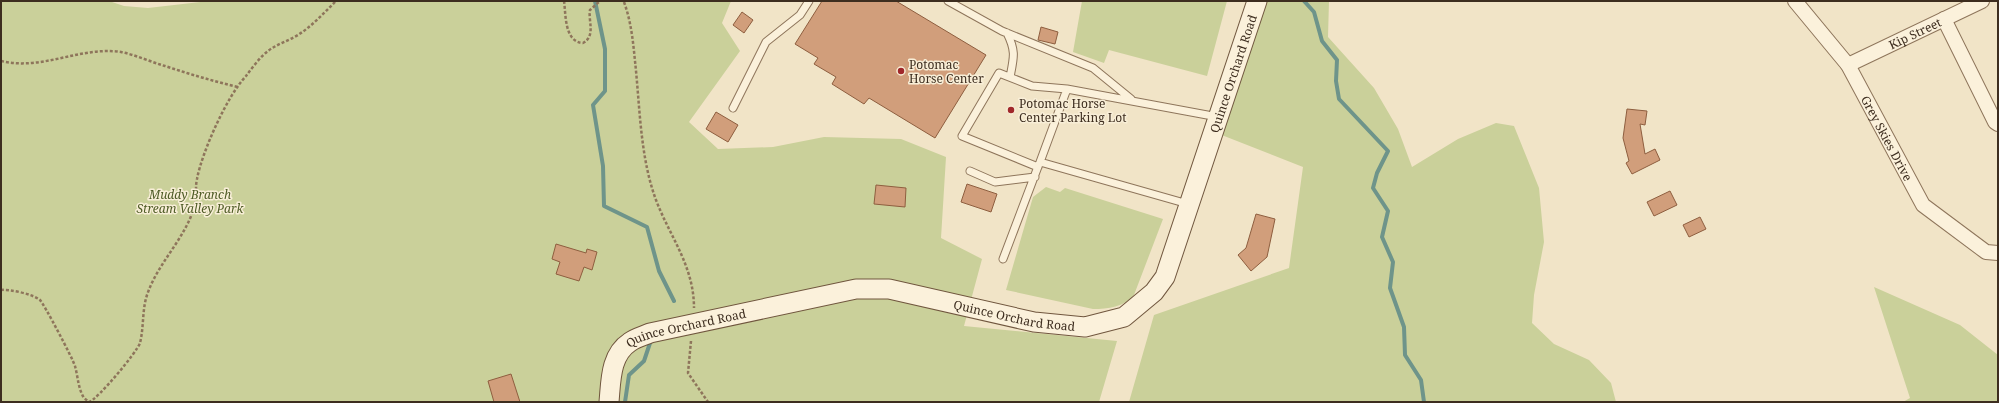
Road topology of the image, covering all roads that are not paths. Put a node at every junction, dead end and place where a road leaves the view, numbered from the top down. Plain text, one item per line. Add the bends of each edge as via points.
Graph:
1 (809, 1) edge
2 (948, 1) edge
3 (1256, 1) edge
4 (1795, 1) edge
5 (1982, 1) edge
6 (1944, 19) junction
7 (1007, 33) junction
8 (1848, 65) junction
9 (1010, 77) junction
10 (1067, 89) junction
11 (1132, 101) junction
12 (733, 108) dead end
13 (1219, 117) junction
14 (1998, 124) edge
15 (1039, 165) junction
16 (970, 171) dead end
17 (1035, 177) junction
18 (1191, 205) junction
19 (1998, 253) edge
20 (1003, 259) dead end
21 (609, 402) edge

1 - 12 lane via 800,15 766,42
2 - 7 lane
3 - 13 street, Quince Orchard Road
4 - 8 street, Grey Skies Drive
5 - 6 street, Kip Street
6 - 8 street, Kip Street
6 - 14 street via 1994,122
7 - 9 lane via 1014,47
7 - 11 lane via 1093,68
8 - 19 street, Grey Skies Drive via 1923,205 1986,252
9 - 10 lane via 1032,86
9 - 15 lane via 999,72 962,136
10 - 11 lane
10 - 15 lane
11 - 13 lane
13 - 18 street, Quince Orchard Road
15 - 17 lane
15 - 18 lane
16 - 17 lane via 995,182
17 - 20 lane
18 - 21 street, Quince Orchard Road via 1165,277 1154,292 1124,317 1085,327 1034,322 889,289 856,289 650,333 630,342 619,353 613,368

